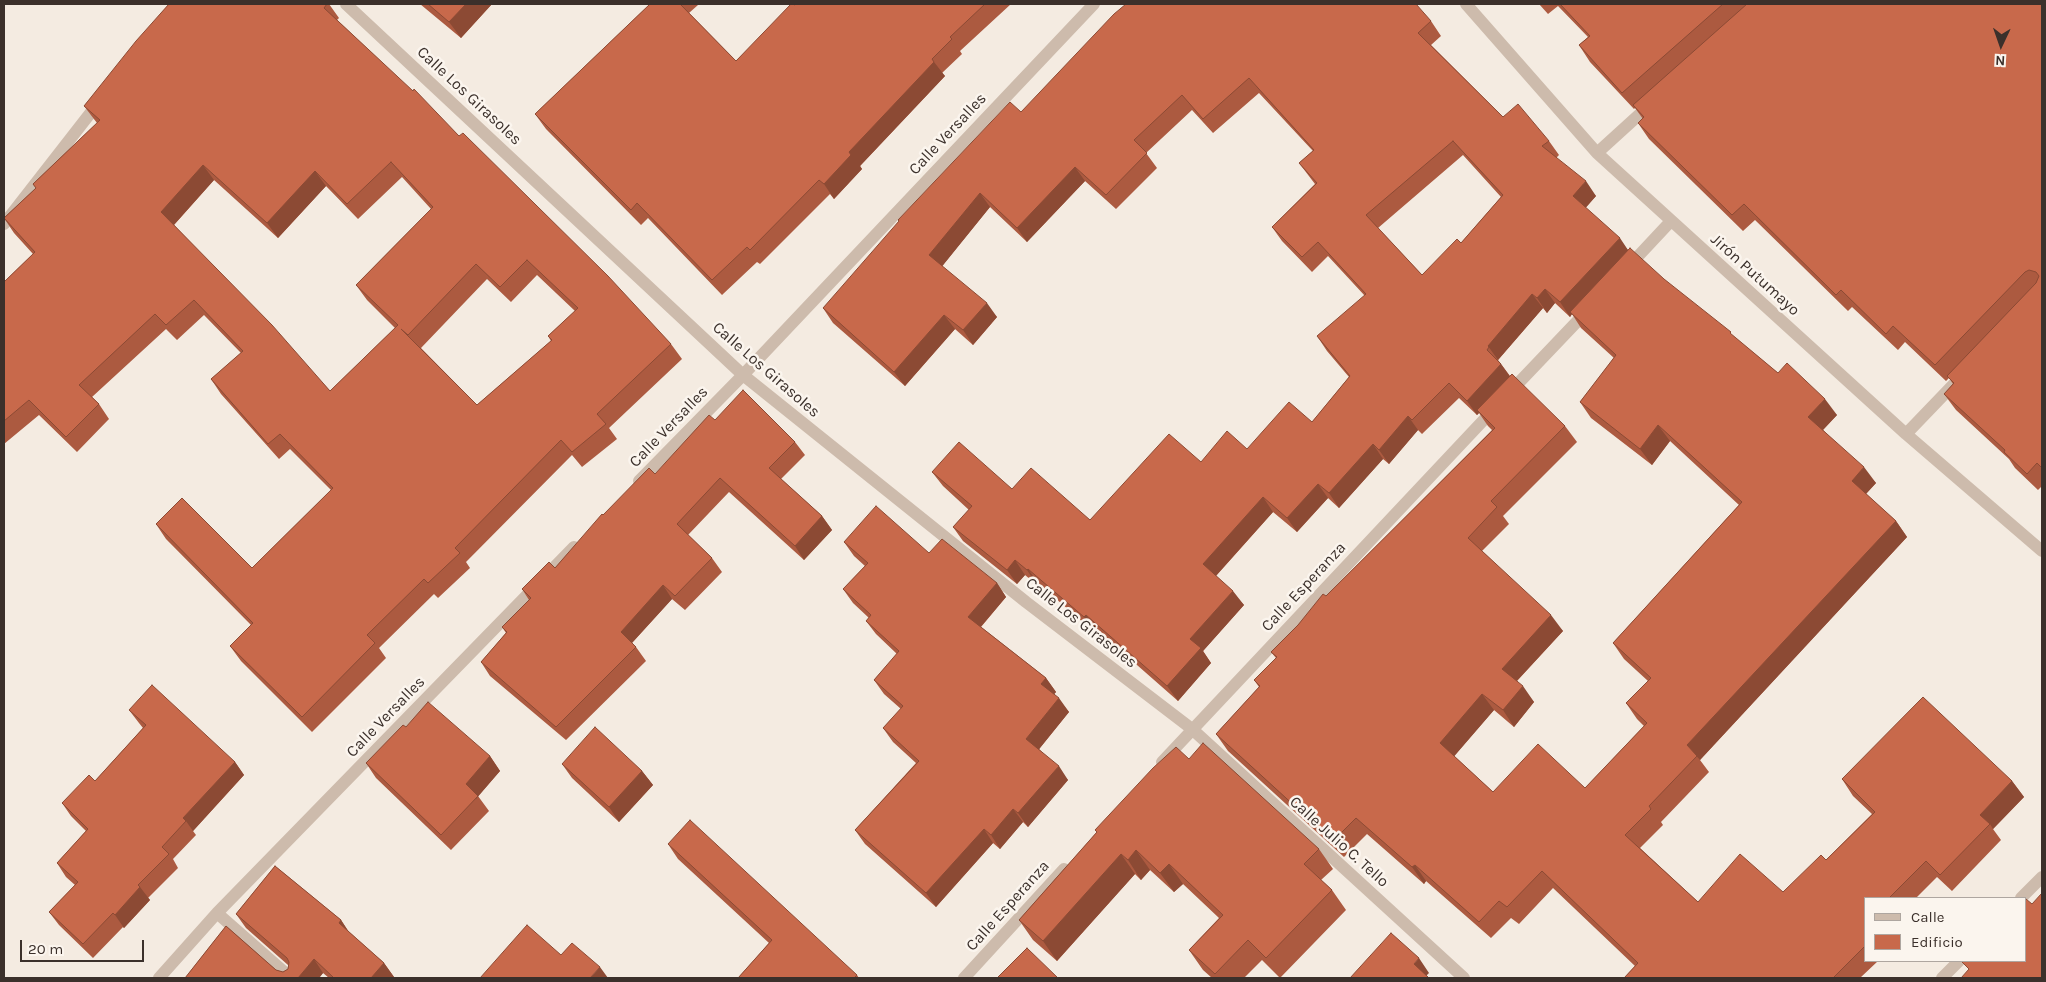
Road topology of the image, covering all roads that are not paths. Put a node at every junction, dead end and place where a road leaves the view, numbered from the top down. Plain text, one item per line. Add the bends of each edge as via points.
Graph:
1 (346, 4) edge
2 (1094, 4) edge
3 (1466, 4) edge
4 (108, 90) edge
5 (1662, 94) edge
6 (1596, 153) junction
7 (1671, 221) junction
8 (4, 224) edge
9 (1616, 279) edge
10 (1596, 301) edge
11 (1968, 371) edge
12 (743, 375) junction
13 (1906, 434) junction
14 (632, 488) edge
15 (584, 538) edge
16 (2042, 551) edge
17 (1192, 729) junction
18 (1152, 773) edge
19 (1072, 861) edge
20 (2042, 877) edge
21 (2022, 897) edge
22 (217, 913) junction
23 (1958, 962) edge
24 (159, 978) edge
25 (291, 978) edge
26 (964, 978) edge
27 (1464, 978) edge
28 (1942, 978) edge

1 - 12 street, Calle Los Girasoles
2 - 12 street, Calle Versalles
3 - 6 street, Jirón Putumayo
4 - 8 street
5 - 6 street
6 - 7 street, Jirón Putumayo
7 - 9 street
7 - 13 street, Jirón Putumayo
10 - 17 street, Calle Esperanza
11 - 13 street
12 - 14 street, Calle Versalles
12 - 17 street, Calle Los Girasoles via 1026,602
13 - 16 street, Jirón Putumayo
15 - 22 street, Calle Versalles
17 - 18 street, Calle Esperanza
17 - 27 street, Calle Julio C. Tello
19 - 26 street, Calle Esperanza
20 - 21 street
22 - 24 street, Calle Versalles
22 - 25 street
23 - 28 street

